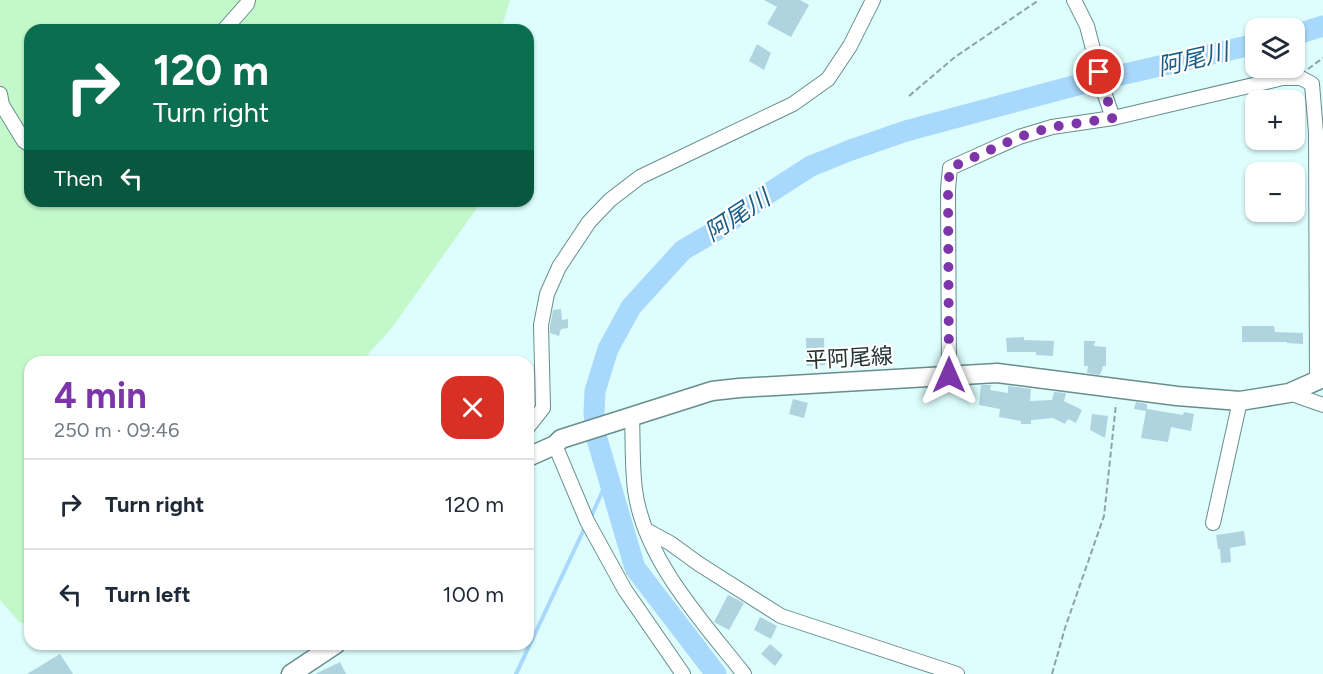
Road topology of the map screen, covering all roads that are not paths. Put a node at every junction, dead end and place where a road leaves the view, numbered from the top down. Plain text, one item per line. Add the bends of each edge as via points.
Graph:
1 (248, 0) edge
2 (873, 0) edge
3 (1074, 0) edge
4 (229, 24) edge
5 (0, 94) edge
6 (1113, 118) junction
7 (24, 141) edge
8 (949, 375) junction
9 (1320, 378) edge
10 (1289, 393) junction
11 (1240, 401) junction
12 (1323, 405) edge
13 (628, 418) junction
14 (534, 419) edge
15 (558, 442) junction
16 (534, 454) edge
17 (1213, 523) dead end
18 (646, 530) junction
19 (327, 650) edge
20 (291, 674) edge
21 (682, 674) edge
22 (744, 674) edge
23 (957, 674) edge

1 - 4 street
2 - 14 street via 828,79 793,104 640,177 589,222 559,267 547,294 541,325 543,408
3 - 6 street via 1087,26
5 - 7 street via 2,105
6 - 8 street via 1052,127 1019,137 950,168
6 - 9 street via 1283,78 1301,78 1312,84
8 - 11 main road, 平阿尾線 via 1011,374
8 - 13 main road, 平阿尾線 via 712,391
9 - 10 main road, 平阿尾線
10 - 11 main road, 平阿尾線
10 - 12 street
11 - 17 street
13 - 15 main road, 平阿尾線
13 - 18 street via 635,492
15 - 16 main road, 平阿尾線
15 - 21 street via 592,531 625,590
18 - 22 street via 667,575
18 - 23 street via 781,616
19 - 20 main road

